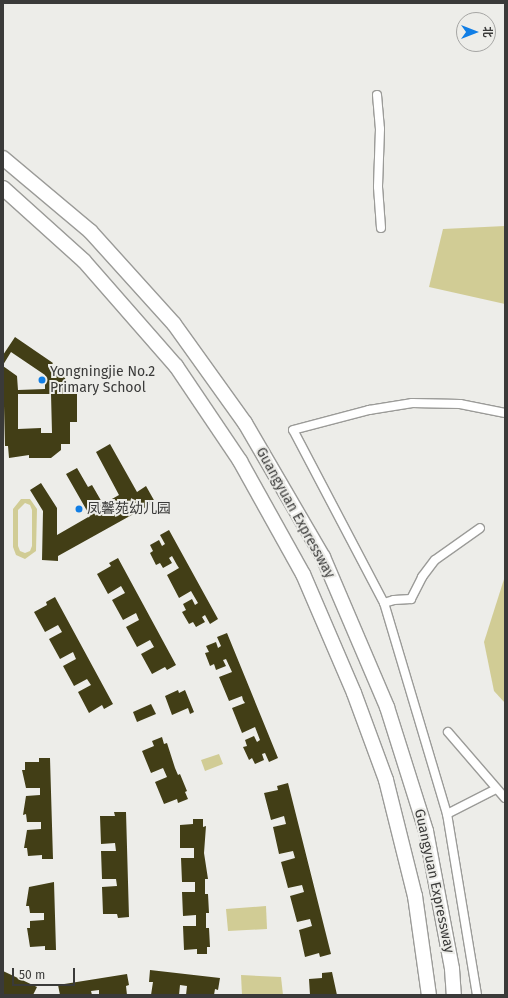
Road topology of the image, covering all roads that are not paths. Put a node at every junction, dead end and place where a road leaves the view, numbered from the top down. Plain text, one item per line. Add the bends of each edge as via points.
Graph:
1 (377, 95) dead end
2 (4, 159) edge
3 (3, 188) edge
4 (381, 228) dead end
5 (505, 413) edge
6 (480, 528) dead end
7 (384, 603) junction
8 (448, 732) dead end
9 (496, 789) junction
10 (505, 798) edge
11 (447, 814) junction
12 (429, 995) edge
13 (454, 995) edge
14 (477, 995) edge

1 - 4 street
2 - 13 highway, Guangyuan Expressway via 90,231 174,324 246,423 322,557 387,707 426,831 452,969
3 - 12 highway, Guangyuan Expressway via 84,261 176,366 240,461 304,574 354,693 386,780 415,896
5 - 7 street via 460,404 412,404 370,410 293,430
6 - 7 street via 435,560 422,577 411,599
7 - 11 street
8 - 9 street
9 - 10 street
9 - 11 street
11 - 14 street

